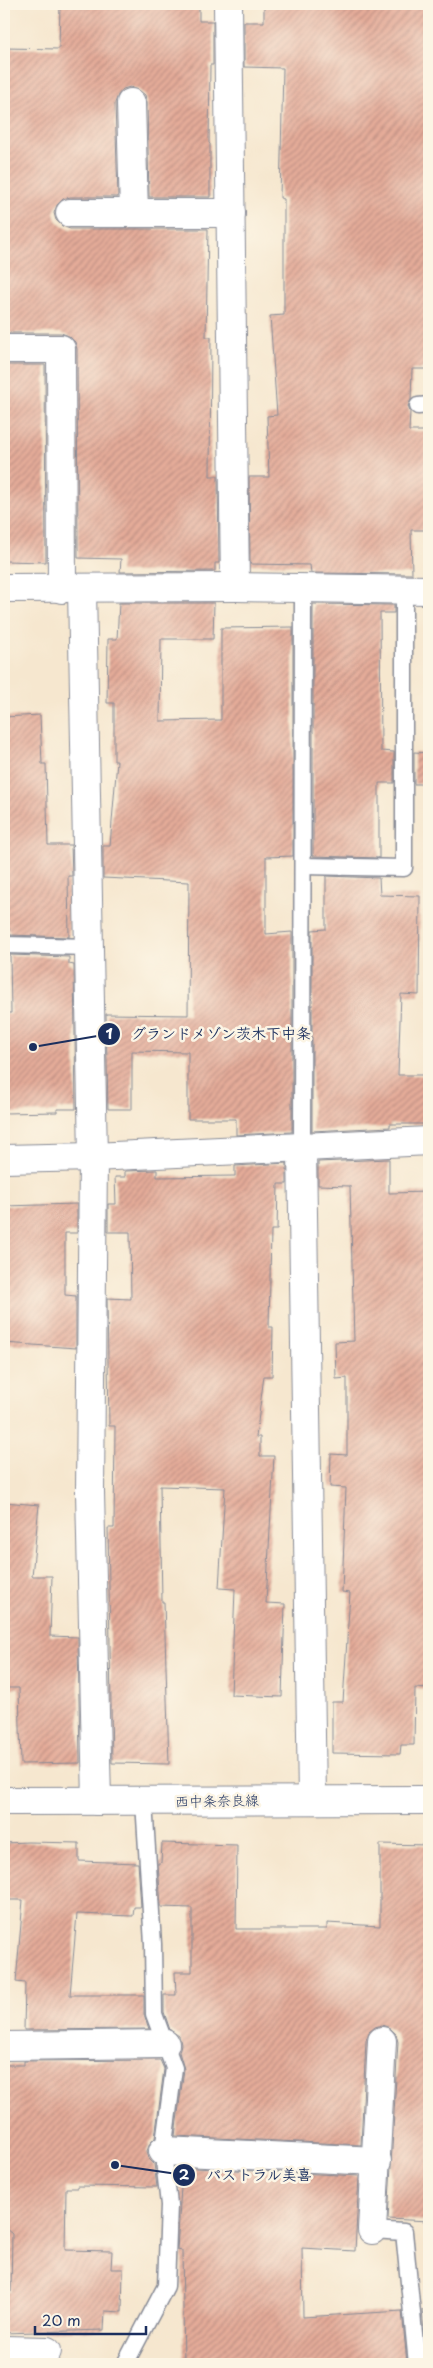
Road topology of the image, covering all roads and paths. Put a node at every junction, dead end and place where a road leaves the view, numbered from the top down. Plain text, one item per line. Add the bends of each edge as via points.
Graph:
1 (228, 4) edge
2 (131, 103) dead end
3 (70, 213) dead end
4 (134, 213) junction
5 (231, 213) junction
6 (4, 349) edge
7 (235, 587) junction
8 (4, 588) edge
9 (72, 589) junction
10 (304, 589) junction
11 (417, 590) edge
12 (303, 866) junction
13 (4, 945) edge
14 (89, 946) junction
15 (429, 1141) edge
16 (302, 1149) junction
17 (93, 1157) junction
18 (4, 1159) edge
19 (312, 1799) junction
20 (429, 1800) edge
21 (4, 1801) edge
22 (97, 1802) junction
23 (144, 1802) junction
24 (382, 2041) dead end
25 (165, 2044) junction
26 (4, 2046) edge
27 (162, 2151) junction
28 (377, 2161) junction
29 (372, 2230) joint
30 (4, 2350) edge
31 (47, 2351) dead end
32 (125, 2364) edge
33 (417, 2364) edge

1 - 5 street
2 - 4 street
3 - 4 street
4 - 5 street
5 - 7 street
6 - 9 street via 61,349
7 - 9 street
7 - 10 street
8 - 9 street
9 - 14 street
10 - 11 street
10 - 12 lane
11 - 12 lane via 404,868
12 - 16 lane
13 - 14 lane
14 - 17 street
15 - 16 street
16 - 17 street
16 - 19 street
17 - 18 street
17 - 22 street via 90,1492
19 - 20 street, 西中条奈良線
19 - 23 street, 西中条奈良線
21 - 22 street, 西中条奈良線
22 - 23 street, 西中条奈良線
23 - 25 lane via 154,2014
24 - 28 street
25 - 26 street
25 - 27 lane via 174,2068
27 - 28 street
27 - 32 lane via 169,2204 166,2286
28 - 29 street
29 - 33 lane via 404,2232
30 - 31 street

